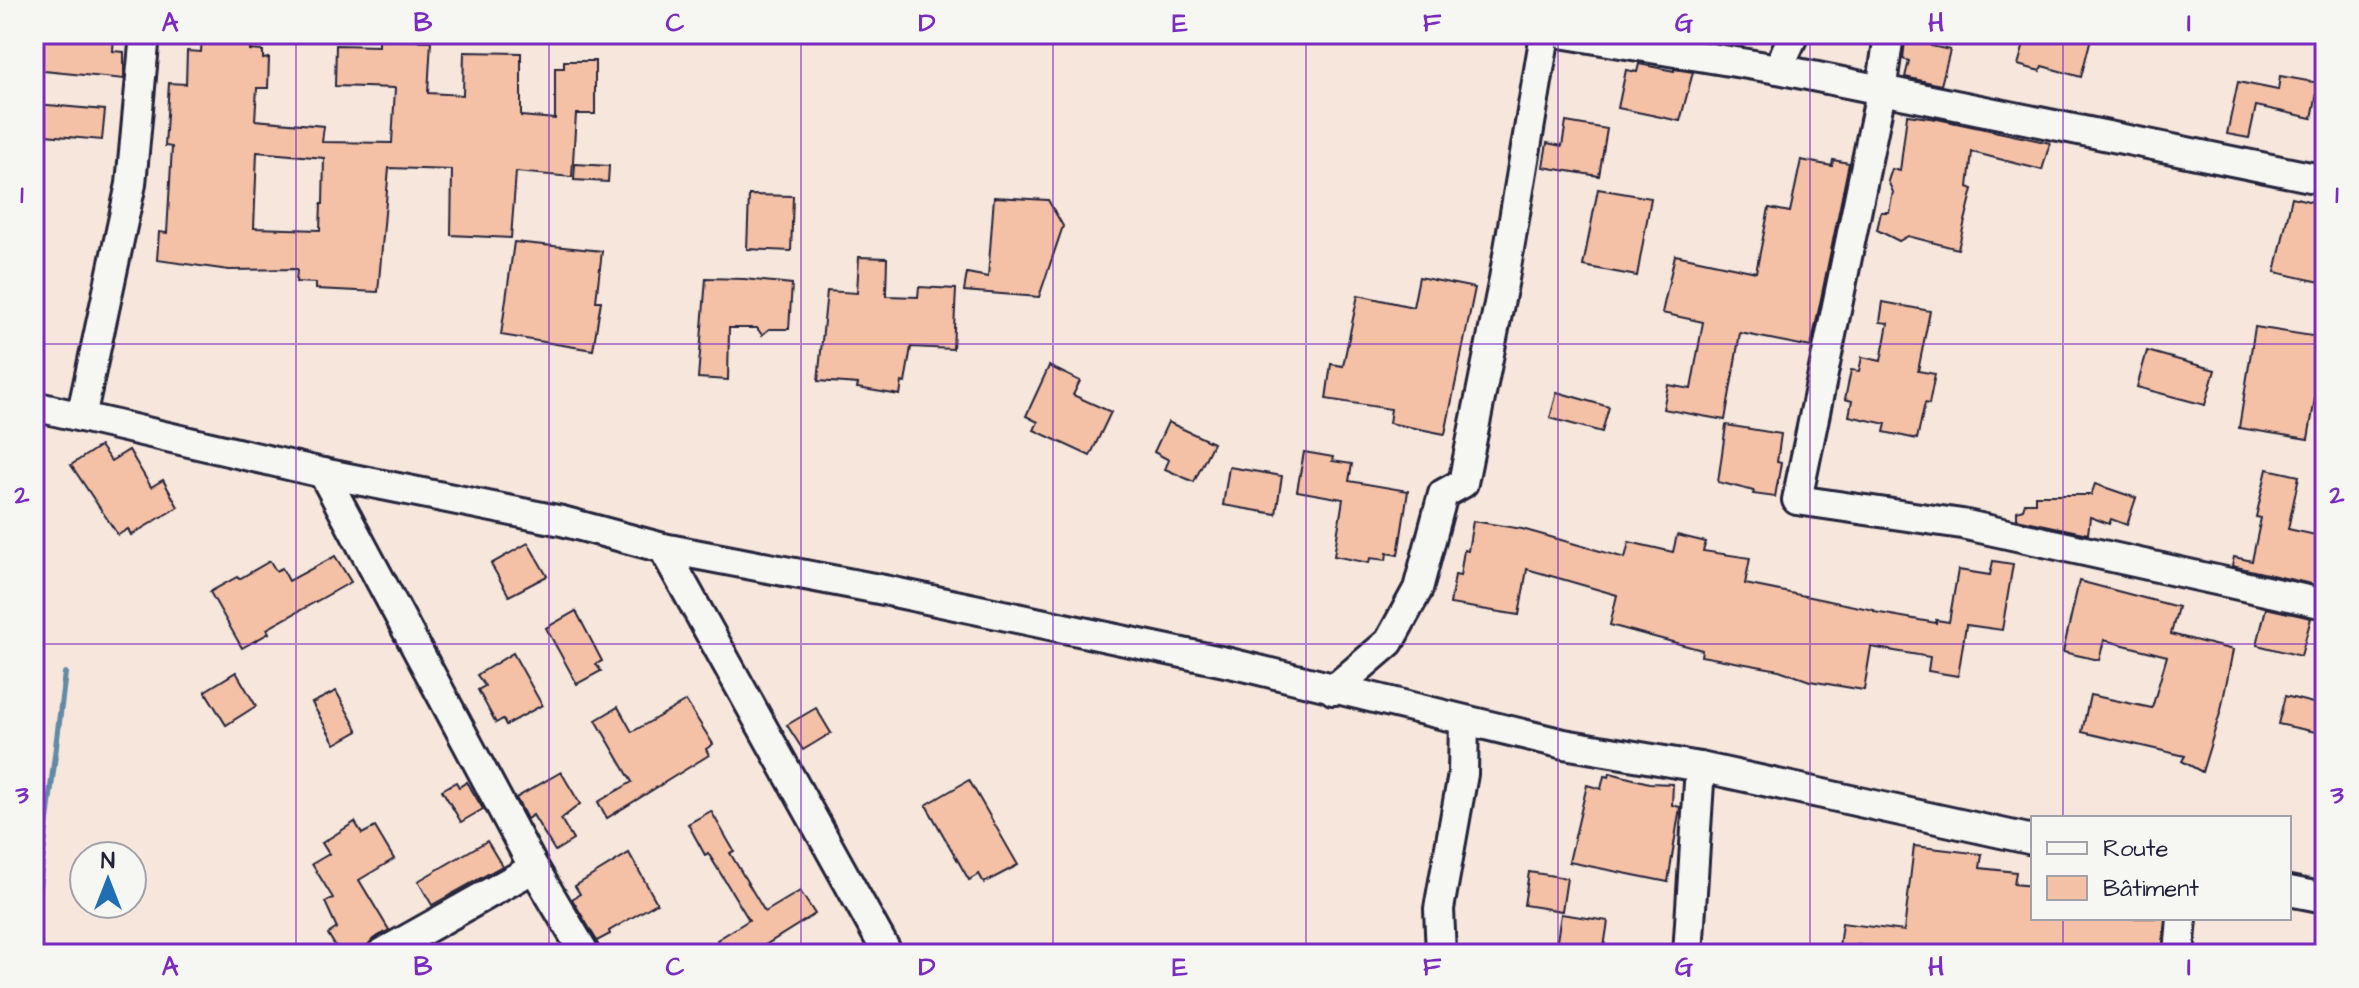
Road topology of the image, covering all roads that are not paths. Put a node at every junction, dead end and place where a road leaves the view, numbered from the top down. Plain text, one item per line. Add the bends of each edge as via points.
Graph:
1 (145, 34) edge
2 (1545, 34) edge
3 (1566, 34) edge
4 (1794, 34) edge
5 (1889, 34) edge
6 (1778, 69) junction
7 (1881, 92) junction
8 (2325, 180) edge
9 (34, 406) edge
10 (81, 417) junction
11 (323, 473) junction
12 (663, 548) junction
13 (2325, 604) edge
14 (1333, 690) junction
15 (1464, 720) junction
16 (1700, 767) junction
17 (2031, 840) edge
18 (534, 868) junction
19 (2291, 891) edge
20 (2325, 898) edge
21 (2182, 920) edge
22 (381, 954) edge
23 (585, 954) edge
24 (888, 954) edge
25 (1441, 954) edge
26 (1688, 954) edge
27 (2179, 954) edge

1 - 10 street via 131,184
2 - 14 street via 1463,483 1443,494 1418,589 1389,642
3 - 6 street
4 - 6 street
5 - 7 street
6 - 7 street
7 - 8 street
7 - 13 street via 1797,500 1962,524
9 - 10 street
10 - 11 street
11 - 12 street via 562,521
11 - 18 street
12 - 14 street via 1230,663
12 - 24 street
14 - 15 street
15 - 16 street via 1564,744
15 - 25 street via 1463,774 1439,909
16 - 17 street
16 - 26 street
18 - 22 street
18 - 23 street
19 - 20 street
21 - 27 street

